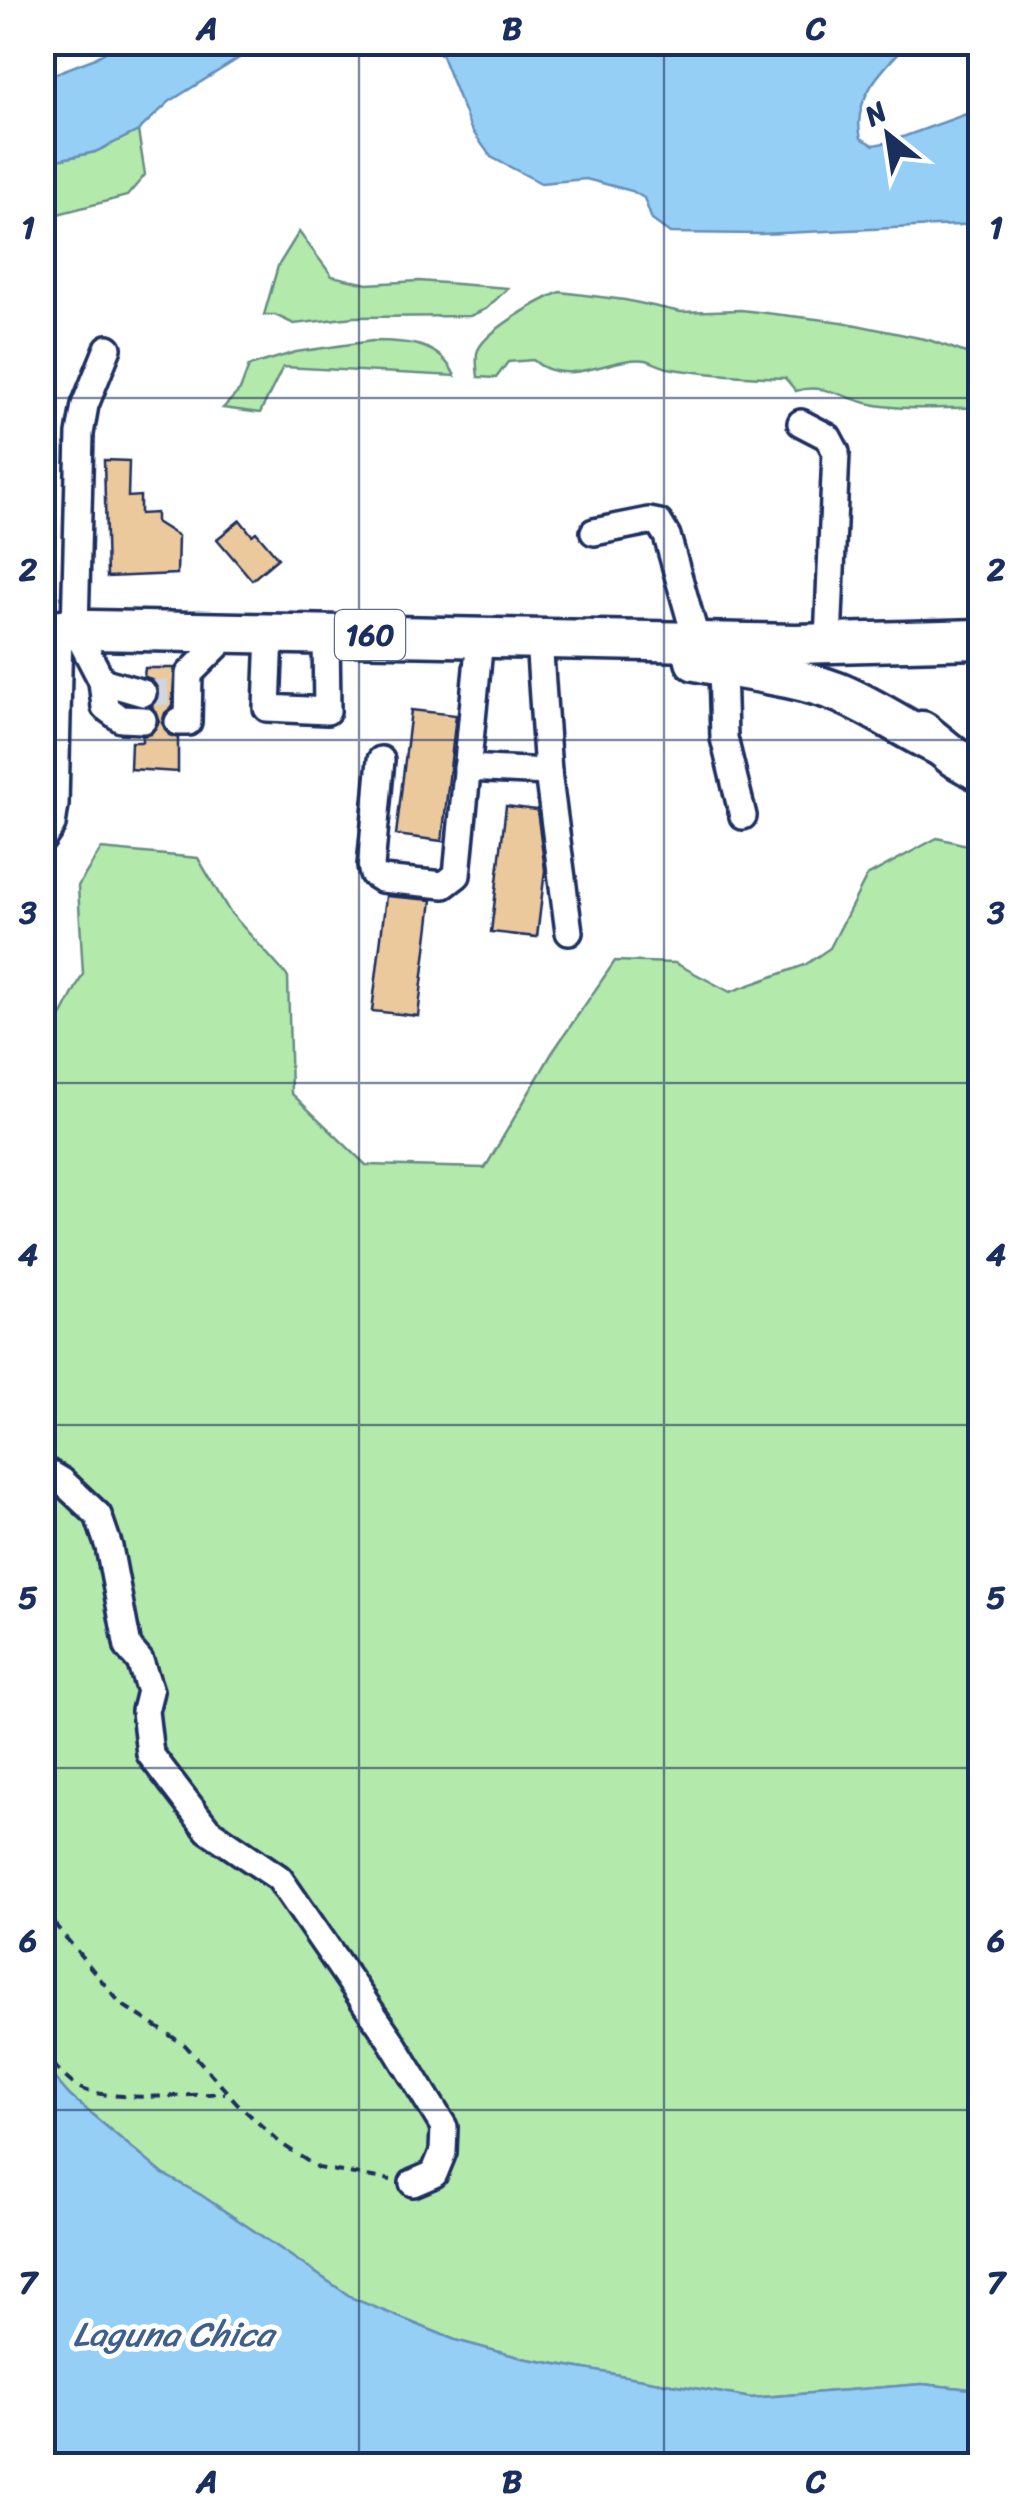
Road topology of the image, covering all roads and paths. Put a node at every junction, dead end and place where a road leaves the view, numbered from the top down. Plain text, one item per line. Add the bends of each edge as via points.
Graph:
1 (108, 348) dead end
2 (802, 423) dead end
3 (594, 532) dead end
4 (59, 629) edge
5 (230, 632) junction
6 (270, 634) junction
7 (326, 634) junction
8 (480, 638) junction
9 (538, 639) junction
10 (980, 640) edge
11 (812, 643) junction
12 (709, 654) junction
13 (980, 660) edge
14 (102, 680) junction
15 (144, 693) tunnel mouth
16 (142, 720) tunnel mouth
17 (178, 722) dead end
18 (381, 760) dead end
19 (467, 768) junction
20 (548, 772) junction
21 (980, 772) edge
22 (743, 816) dead end
23 (42, 840) edge
24 (569, 932) dead end
25 (42, 1469) edge
26 (42, 1909) edge
27 (42, 2050) edge
28 (228, 2093) junction
29 (412, 2184) joint

1 - 4 street via 85,404
2 - 11 street via 828,437 836,452
3 - 12 street via 659,523
4 - 5 highway, 160
4 - 14 street
4 - 23 street via 55,805
5 - 6 highway, 160
5 - 17 street via 189,674 188,722
6 - 7 highway, 160
6 - 7 street via 267,708 327,711
7 - 8 highway, 160
8 - 9 highway, 160
8 - 19 street
9 - 12 highway, 160
9 - 20 street
10 - 11 highway
11 - 12 highway
11 - 13 highway via 890,657
12 - 21 highway via 842,694
12 - 22 street
14 - 15 street
14 - 16 street via 105,707 121,720
18 - 19 street via 373,874 428,884 444,885 457,876
19 - 20 street
20 - 24 street
25 - 29 street via 98,1514 128,1647 150,1691 150,1754 208,1830 279,1878 444,2127 434,2174
26 - 28 path via 121,2004 185,2045
27 - 28 path via 82,2089 136,2096
28 - 29 path via 280,2143 318,2168

